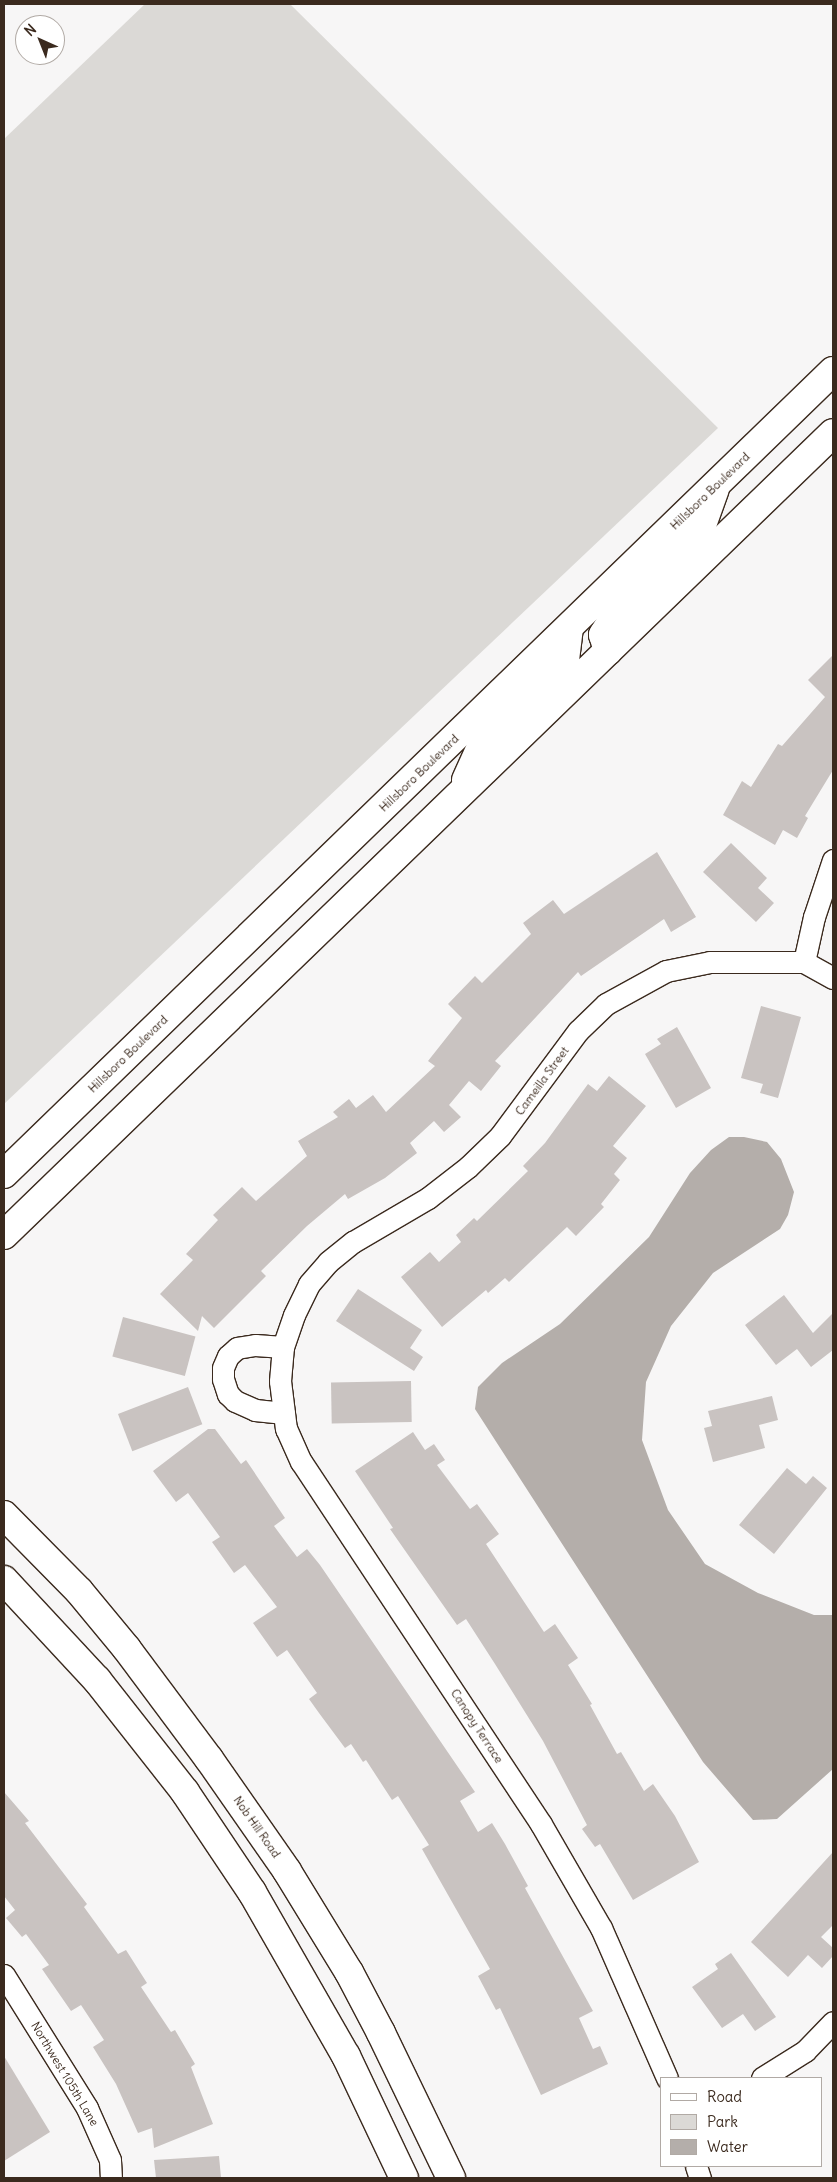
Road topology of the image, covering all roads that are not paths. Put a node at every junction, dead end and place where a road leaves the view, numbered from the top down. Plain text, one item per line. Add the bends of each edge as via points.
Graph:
1 (833, 371) edge
2 (833, 433) edge
3 (717, 483) junction
4 (569, 628) junction
5 (608, 651) junction
6 (460, 792) junction
7 (833, 860) edge
8 (804, 962) junction
9 (833, 978) edge
10 (4, 1174) edge
11 (4, 1235) edge
12 (283, 1347) junction
13 (280, 1382) joint
14 (284, 1413) junction
15 (4, 1515) edge
16 (4, 1580) edge
17 (4, 1975) edge
18 (833, 2022) edge
19 (667, 2077) edge
20 (764, 2077) edge
21 (111, 2178) edge
22 (404, 2178) edge
23 (450, 2178) edge

1 - 3 street, Hillsboro Boulevard
2 - 5 street
3 - 4 street, Hillsboro Boulevard
3 - 5 street via 702,528 620,608 603,635
4 - 6 street via 565,660 484,740
4 - 10 street, Hillsboro Boulevard
5 - 6 street
6 - 11 street
7 - 8 street via 814,917
8 - 9 street
8 - 12 street, Cameilla Street via 710,962 666,971 606,1004 578,1031 500,1136 468,1167 428,1198 353,1242 328,1262 309,1284
12 - 13 street, Cameilla Street
12 - 14 street via 255,1345 237,1348 228,1356 223,1373 228,1394 235,1401 256,1410
13 - 14 street, Canopy Terrace
14 - 19 street, Canopy Terrace via 286,1429 301,1462 541,1824 601,1928
15 - 23 street, Nob Hill Road via 79,1591 127,1649 288,1871 368,2007
16 - 22 street via 97,1680 185,1792 247,1884 312,1994
17 - 21 street, Northwest 105th Lane via 87,2108 110,2160
18 - 20 street via 805,2051

